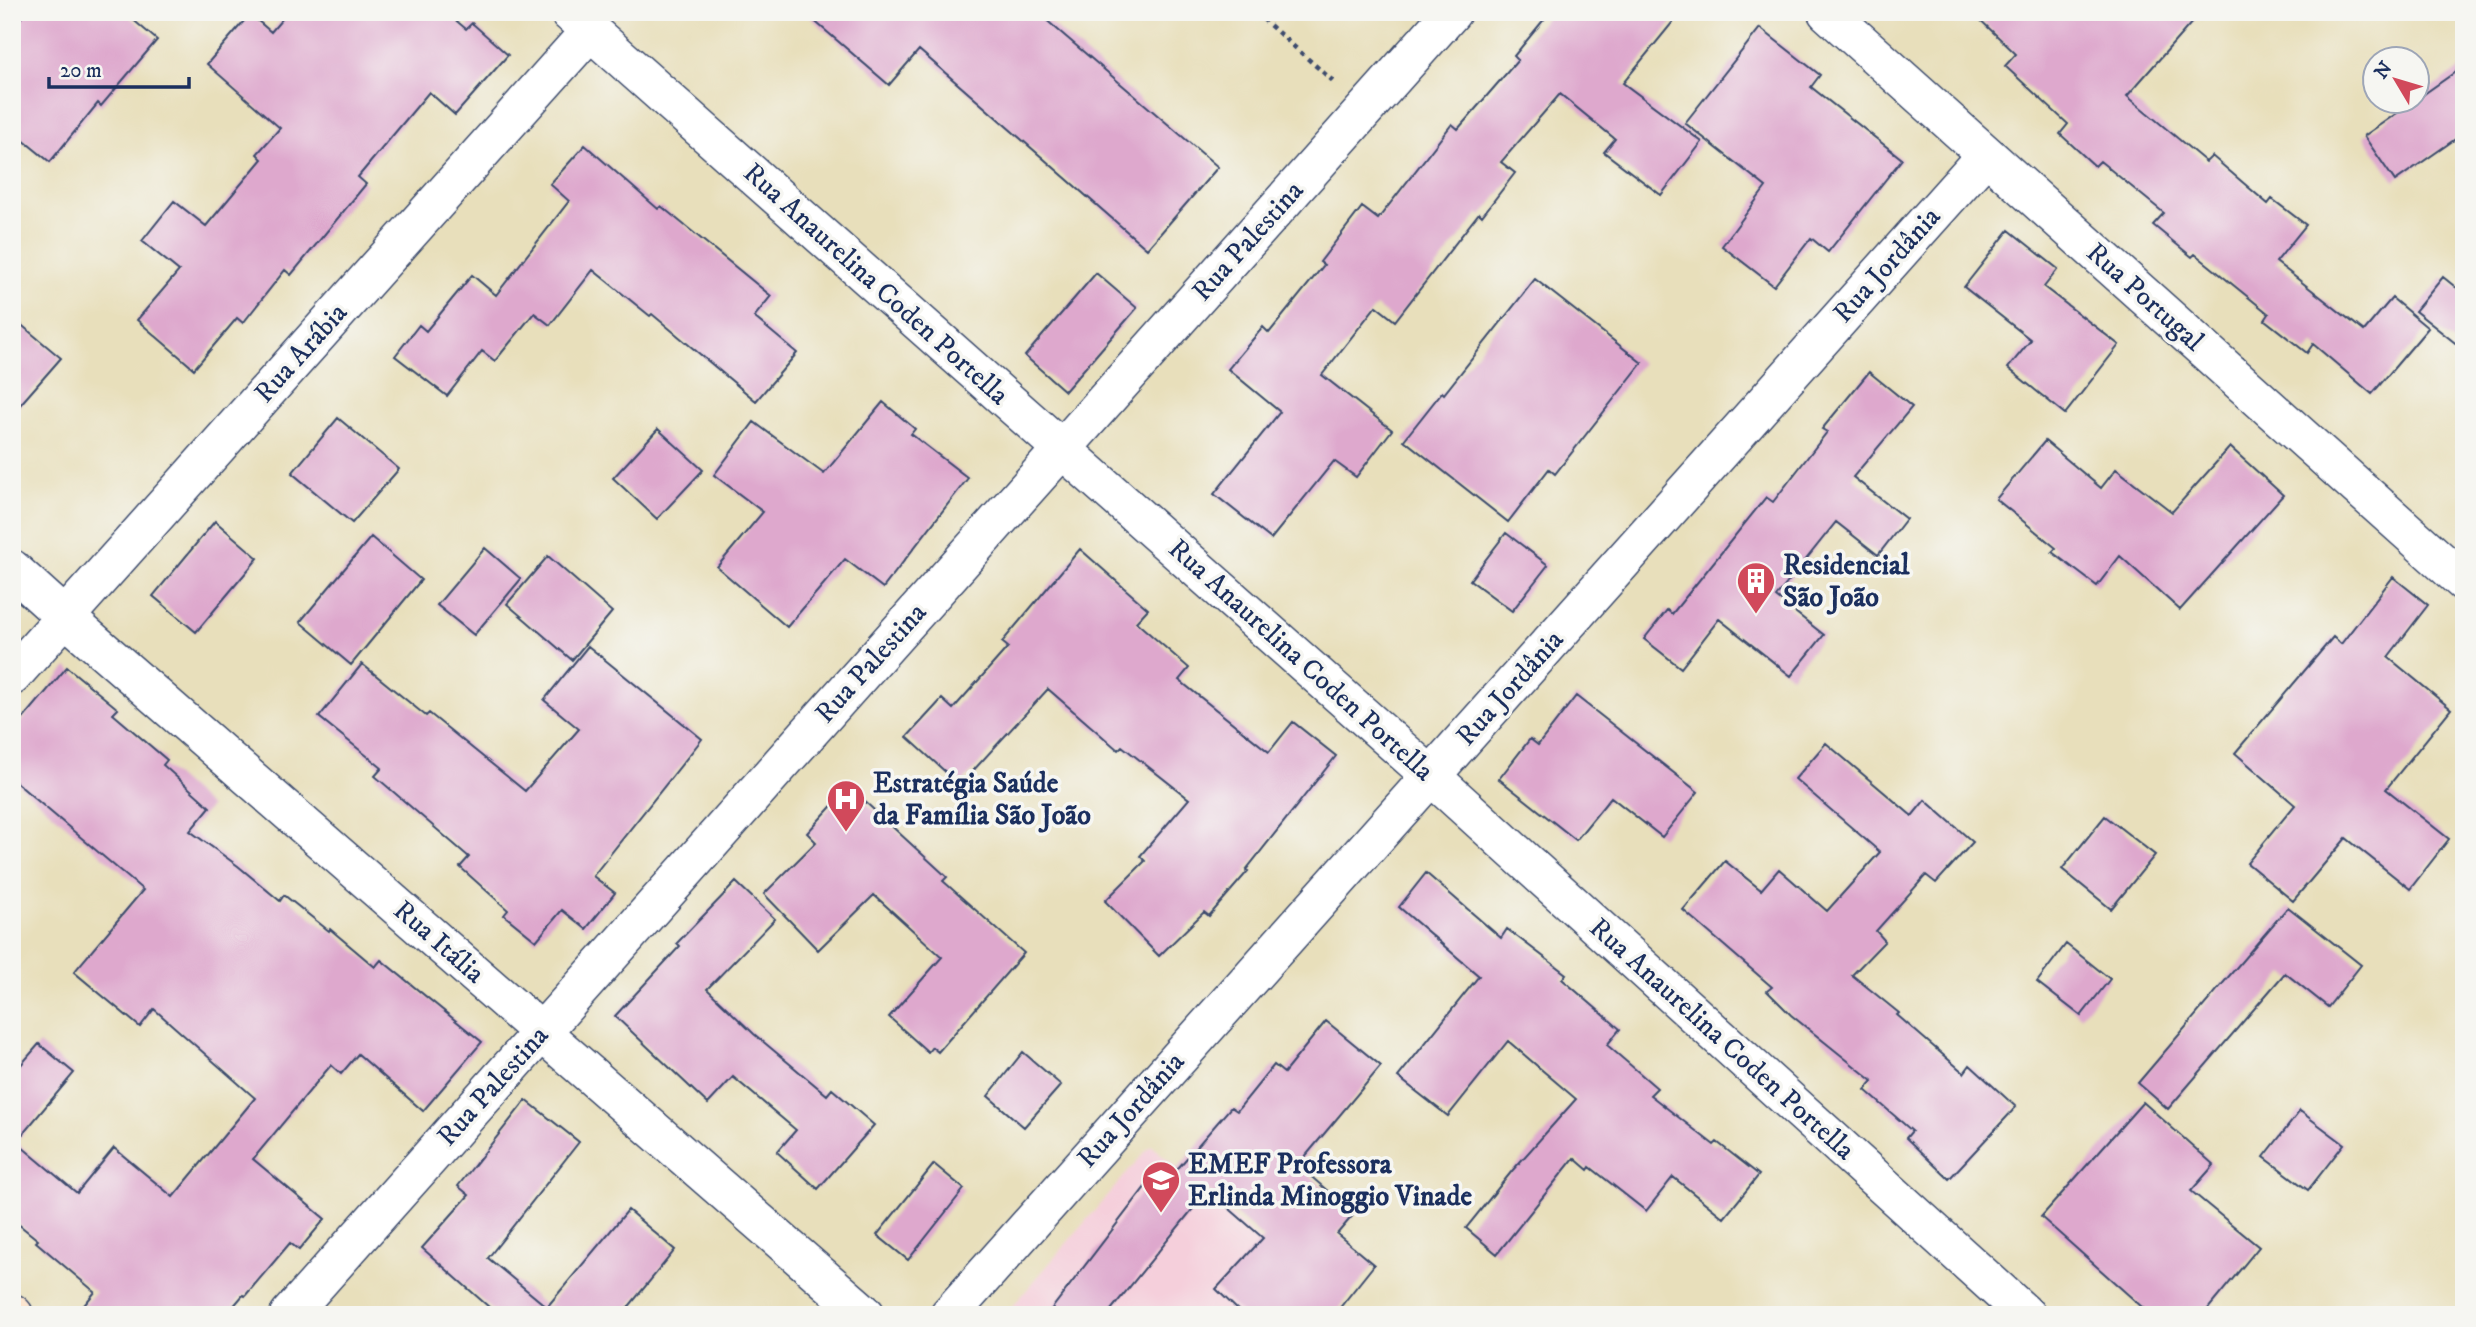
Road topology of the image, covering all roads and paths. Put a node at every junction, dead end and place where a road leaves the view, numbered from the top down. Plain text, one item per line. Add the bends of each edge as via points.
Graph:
1 (1255, 12) edge
2 (1452, 12) edge
3 (1827, 12) edge
4 (580, 22) edge
5 (1365, 109) junction
6 (1986, 155) junction
7 (1062, 449) junction
8 (12, 569) edge
9 (2464, 582) edge
10 (65, 617) junction
11 (12, 676) edge
12 (1431, 776) junction
13 (541, 1032) junction
14 (289, 1315) edge
15 (866, 1315) edge
16 (948, 1315) edge
17 (2026, 1315) edge

1 - 5 path
2 - 5 street, Rua Palestina
3 - 6 street, Rua Portugal
4 - 7 street, Rua Anaurelina Coden Portella
4 - 10 street, Rua Arábia
5 - 7 street, Rua Palestina
6 - 9 street, Rua Portugal
6 - 12 street, Rua Jordânia
7 - 12 street, Rua Anaurelina Coden Portella
7 - 13 street, Rua Palestina
8 - 10 street, Rua Itália
10 - 11 street, Rua Arábia
10 - 13 street, Rua Itália
12 - 16 street, Rua Jordânia
12 - 17 street, Rua Anaurelina Coden Portella
13 - 14 street, Rua Palestina
13 - 15 street, Rua Itália

